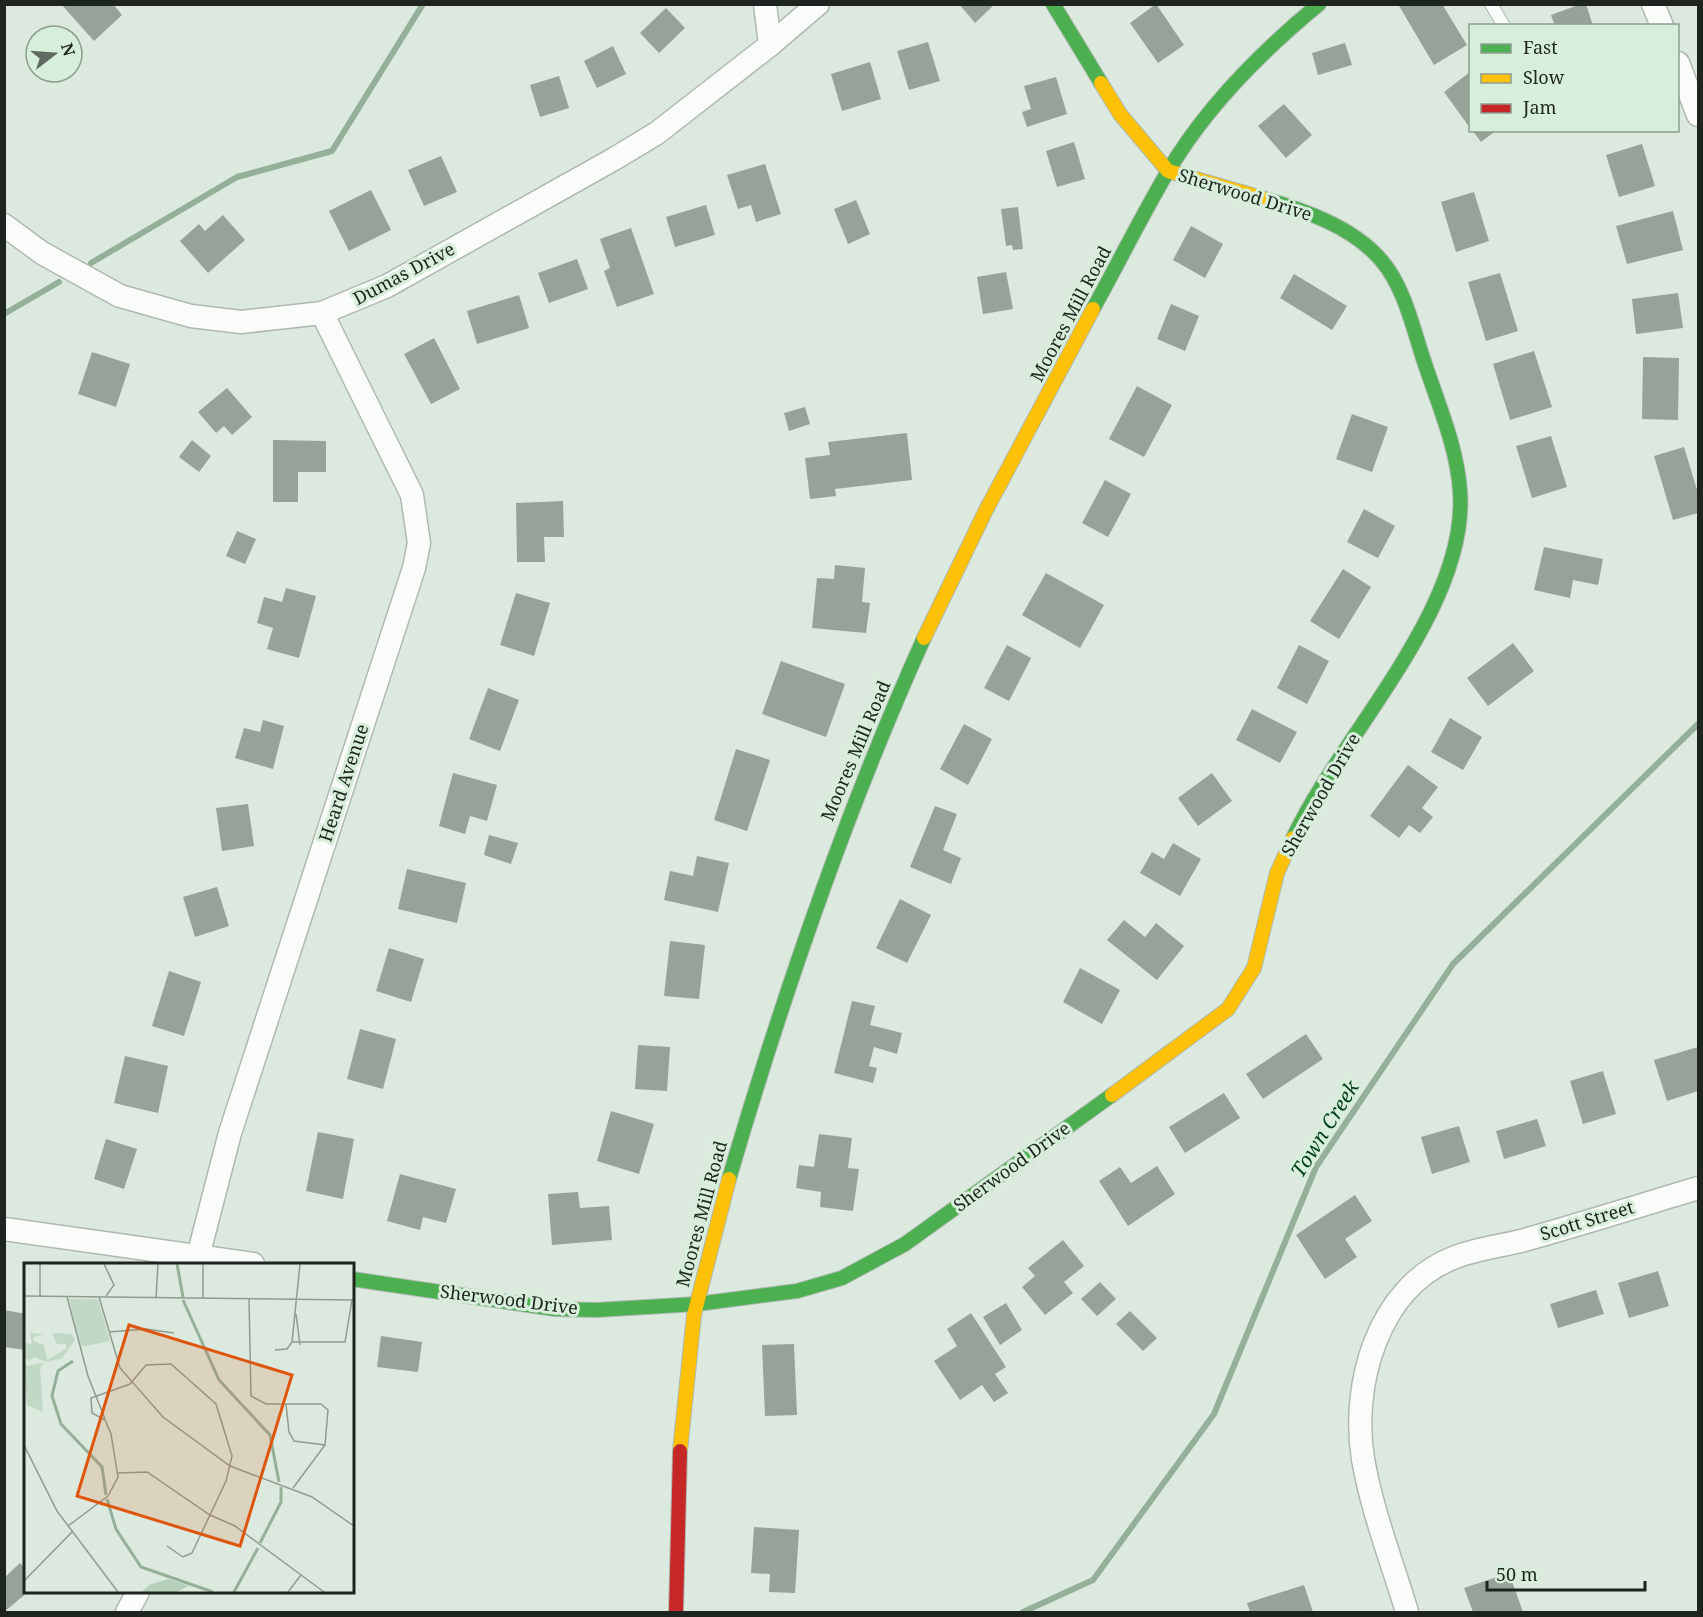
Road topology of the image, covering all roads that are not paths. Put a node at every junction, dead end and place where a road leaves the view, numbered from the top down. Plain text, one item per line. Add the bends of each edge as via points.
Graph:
1 (765, 4) edge
2 (818, 4) edge
3 (1053, 4) edge
4 (1319, 4) edge
5 (1491, 4) edge
6 (1653, 4) edge
7 (1503, 24) edge
8 (1661, 24) edge
9 (770, 45) junction
10 (1679, 68) edge
11 (1698, 115) edge
12 (1168, 171) junction
13 (4, 225) edge
14 (322, 313) junction
15 (1698, 1188) edge
16 (4, 1229) edge
17 (197, 1261) edge
18 (234, 1263) edge
19 (354, 1279) edge
20 (697, 1304) junction
21 (138, 1593) edge
22 (128, 1612) edge
23 (676, 1612) edge
24 (1407, 1612) edge

1 - 9 street
2 - 9 street, Dumas Drive
3 - 12 street, Sherwood Drive via 1120,114
4 - 12 street, Moores Mill Road via 1284,32 1233,84
5 - 7 lane
6 - 8 street
9 - 14 street, Dumas Drive via 657,133 614,159 387,286
10 - 11 street
12 - 20 street, Moores Mill Road via 960,560 898,695 843,829 794,967 725,1190
12 - 20 street, Sherwood Drive via 1296,208 1365,245 1382,261 1405,304 1451,444 1460,490 1458,526 1444,580 1404,661 1298,828 1277,873 1254,968 1228,1009 905,1244 842,1278 797,1291
13 - 14 street, Dumas Drive via 42,253 120,296 191,316 241,322
14 - 17 street, Heard Avenue via 412,495 419,543 230,1133
15 - 24 street, Scott Street via 1526,1240 1451,1258 1409,1287 1394,1303 1375,1342 1361,1411 1363,1458
16 - 17 street
17 - 18 street
19 - 20 street, Sherwood Drive via 555,1309
20 - 23 street, Moores Mill Road via 689,1350 679,1475
21 - 22 street

